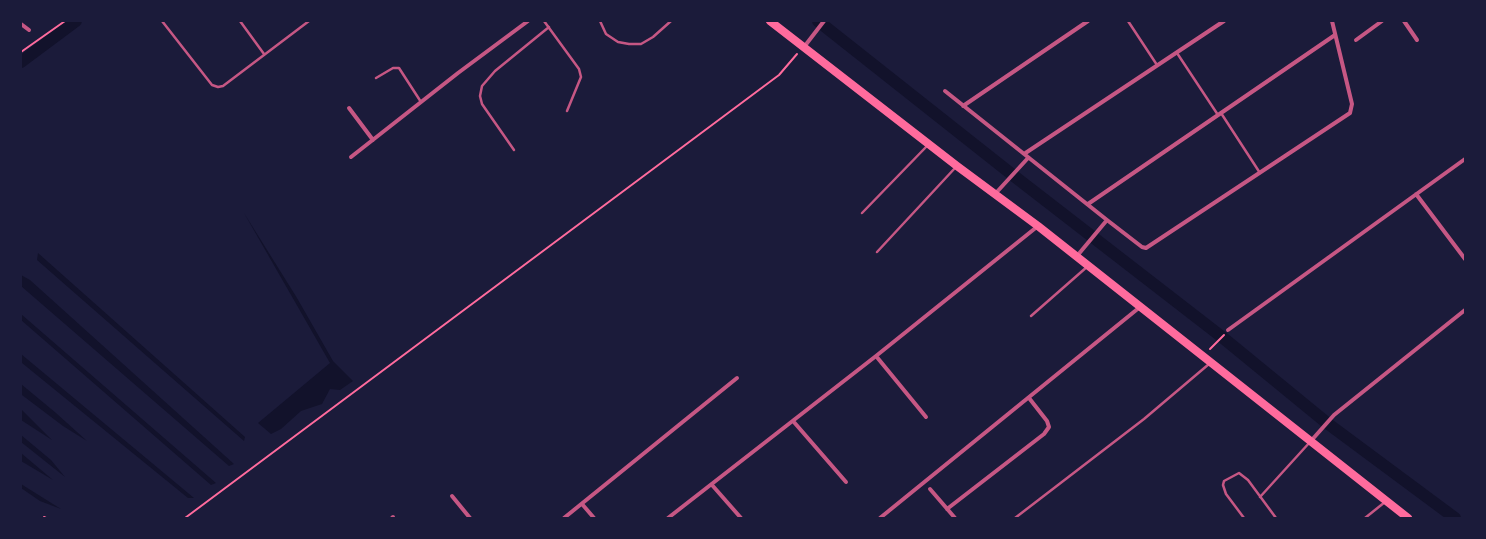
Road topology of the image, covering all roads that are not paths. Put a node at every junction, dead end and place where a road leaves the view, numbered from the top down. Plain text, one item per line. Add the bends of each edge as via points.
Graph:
1 (162, 21) edge
2 (240, 21) edge
3 (309, 21) edge
4 (528, 21) edge
5 (544, 21) edge
6 (600, 21) edge
7 (671, 21) edge
8 (770, 21) edge
9 (824, 21) edge
10 (1088, 21) edge
11 (1128, 21) edge
12 (1224, 21) edge
13 (1332, 21) edge
14 (1382, 21) edge
15 (1404, 21) edge
16 (21, 24) edge
17 (549, 27) junction
18 (29, 30) dead end
19 (1335, 35) junction
20 (1356, 40) dead end
21 (1417, 40) dead end
22 (803, 47) junction
23 (1177, 52) junction
24 (264, 54) junction
25 (1157, 66) junction
26 (376, 78) dead end
27 (945, 91) dead end
28 (421, 102) junction
29 (963, 106) junction
30 (349, 108) dead end
31 (568, 111) dead end
32 (1219, 114) junction
33 (373, 140) junction
34 (928, 144) junction
35 (514, 150) dead end
36 (1024, 154) junction
37 (351, 157) dead end
38 (1028, 158) junction
39 (1465, 159) edge
40 (957, 166) junction
41 (1260, 173) junction
42 (995, 194) junction
43 (1416, 194) junction
44 (1088, 204) junction
45 (862, 213) dead end
46 (1107, 220) junction
47 (1038, 226) junction
48 (877, 252) dead end
49 (1076, 256) junction
50 (1465, 259) edge
51 (1088, 266) junction
52 (1140, 307) junction
53 (1465, 310) edge
54 (1031, 316) dead end
55 (1228, 330) road end
56 (876, 356) junction
57 (1211, 363) junction
58 (737, 378) dead end
59 (1029, 398) junction
60 (926, 417) dead end
61 (793, 421) junction
62 (1310, 442) junction
63 (846, 482) dead end
64 (712, 485) junction
65 (930, 489) dead end
66 (452, 496) dead end
67 (1260, 497) junction
68 (1386, 501) junction
69 (582, 504) junction
70 (947, 509) junction
71 (470, 518) edge
72 (564, 518) edge
73 (594, 518) edge
74 (668, 518) edge
75 (741, 518) edge
76 (880, 518) edge
77 (955, 518) edge
78 (1015, 518) edge
79 (1244, 518) edge
80 (1276, 518) edge
81 (1365, 518) edge
82 (1408, 518) edge

1 - 24 lane via 212,85 218,87 223,86
2 - 24 lane
3 - 24 lane
4 - 28 street
5 - 17 lane
6 - 7 lane via 606,34 618,42 641,44
8 - 22 main road
9 - 22 street
10 - 29 street
11 - 25 lane
12 - 23 street
13 - 19 street
14 - 20 street
15 - 21 street
16 - 18 street
17 - 31 lane via 579,69 581,77
17 - 35 lane via 495,71 482,86 482,104
19 - 32 street
19 - 41 street via 1352,109
22 - 34 main road
23 - 25 street
23 - 32 lane
25 - 36 street
26 - 28 lane via 393,68 399,68
27 - 29 street
28 - 33 street
29 - 36 street
30 - 33 street
32 - 41 lane
32 - 44 street
33 - 37 street
34 - 40 main road
34 - 45 lane
36 - 38 street
38 - 42 street
38 - 44 street
39 - 43 street
40 - 42 main road
40 - 48 lane
41 - 46 street via 1146,248
42 - 47 main road
43 - 50 street
43 - 55 street
44 - 46 street
46 - 49 street
47 - 49 main road
47 - 56 street
49 - 51 main road
51 - 52 main road
51 - 54 lane
52 - 57 main road
52 - 59 street
53 - 62 street via 1334,416
56 - 60 street
56 - 61 street
57 - 62 main road
57 - 78 lane via 1144,419
58 - 69 street
59 - 70 street via 1047,421 1049,428
59 - 76 street
61 - 63 street
61 - 64 street
62 - 67 lane
62 - 68 main road
64 - 74 street
64 - 75 street
65 - 70 street
66 - 71 street
67 - 79 lane via 1243,474 1235,473 1224,481 1226,494
67 - 80 lane
68 - 81 lane
68 - 82 main road
69 - 72 street
69 - 73 street
70 - 77 street

